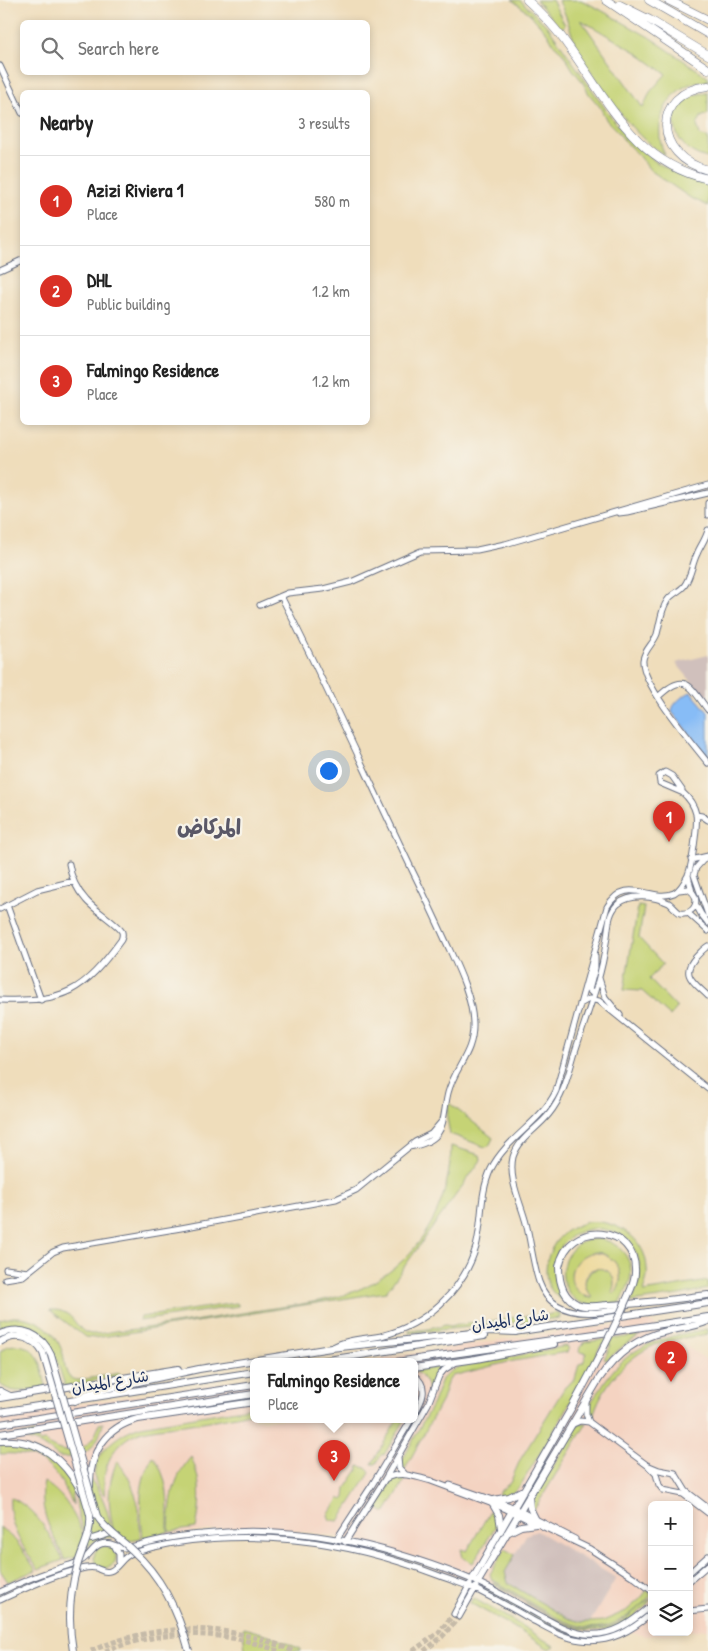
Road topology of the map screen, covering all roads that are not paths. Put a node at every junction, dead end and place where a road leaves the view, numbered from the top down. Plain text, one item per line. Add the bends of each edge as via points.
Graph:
1 (527, 0) edge
2 (608, 0) edge
3 (649, 0) edge
4 (668, 0) edge
5 (708, 20) edge
6 (708, 34) edge
7 (708, 55) edge
8 (0, 66) edge
9 (708, 69) edge
10 (708, 86) edge
11 (20, 109) edge
12 (708, 170) edge
13 (708, 180) edge
14 (20, 261) edge
15 (0, 262) edge
16 (2, 269) edge
17 (708, 485) edge
18 (708, 493) edge
19 (708, 503) edge
20 (652, 504) junction
21 (708, 515) edge
22 (708, 530) edge
23 (281, 596) junction
24 (260, 605) dead end
25 (658, 697) junction
26 (708, 710) edge
27 (708, 762) edge
28 (682, 792) junction
29 (696, 815) junction
30 (708, 820) edge
31 (706, 857) edge
32 (691, 860) junction
33 (69, 864) dead end
34 (688, 874) junction
35 (74, 881) junction
36 (676, 891) junction
37 (692, 892) junction
38 (8, 905) junction
39 (696, 905) junction
40 (672, 906) junction
41 (0, 909) edge
42 (688, 912) junction
43 (708, 915) edge
44 (708, 923) edge
45 (708, 931) edge
46 (708, 946) edge
47 (594, 953) junction
48 (598, 975) junction
49 (708, 996) edge
50 (592, 997) junction
51 (0, 1000) edge
52 (41, 1000) junction
53 (580, 1004) junction
54 (625, 1022) junction
55 (708, 1089) edge
56 (6, 1269) dead end
57 (28, 1272) junction
58 (5, 1279) dead end
59 (708, 1295) edge
60 (708, 1303) edge
61 (637, 1304) junction
62 (708, 1317) edge
63 (708, 1321) edge
64 (516, 1332) junction
65 (0, 1334) edge
66 (597, 1334) junction
67 (0, 1342) edge
68 (331, 1348) junction
69 (268, 1358) edge
70 (342, 1358) edge
71 (418, 1359) edge
72 (250, 1361) edge
73 (457, 1362) junction
74 (418, 1367) edge
75 (199, 1369) junction
76 (250, 1373) edge
77 (418, 1379) edge
78 (250, 1386) edge
79 (0, 1391) edge
80 (250, 1395) edge
81 (11, 1396) junction
82 (0, 1398) edge
83 (587, 1399) junction
84 (75, 1401) junction
85 (250, 1403) edge
86 (418, 1408) edge
87 (0, 1412) edge
88 (418, 1421) edge
89 (590, 1422) junction
90 (409, 1423) edge
91 (417, 1423) edge
92 (0, 1424) edge
93 (572, 1425) junction
94 (0, 1434) edge
95 (0, 1441) edge
96 (398, 1456) junction
97 (647, 1465) junction
98 (666, 1471) junction
99 (406, 1474) junction
100 (385, 1479) junction
101 (659, 1481) junction
102 (680, 1482) junction
103 (524, 1488) junction
104 (673, 1491) junction
105 (87, 1495) junction
106 (529, 1496) junction
107 (493, 1502) junction
108 (708, 1508) edge
109 (515, 1511) junction
110 (708, 1513) edge
111 (535, 1521) junction
112 (503, 1531) junction
113 (111, 1533) junction
114 (87, 1538) junction
115 (337, 1538) junction
116 (347, 1540) junction
117 (332, 1545) junction
118 (115, 1547) junction
119 (342, 1547) junction
120 (91, 1554) junction
121 (708, 1556) edge
122 (119, 1562) junction
123 (708, 1565) edge
124 (96, 1568) junction
125 (693, 1569) edge
126 (693, 1578) edge
127 (475, 1581) junction
128 (648, 1587) edge
129 (471, 1588) junction
130 (0, 1592) edge
131 (0, 1600) edge
132 (648, 1608) edge
133 (708, 1609) edge
134 (693, 1611) edge
135 (456, 1615) tunnel mouth
136 (648, 1616) edge
137 (73, 1651) edge
138 (189, 1651) edge

1 - 13 highway via 559,34 634,138 673,167
2 - 7 highway via 650,20
2 - 9 highway
3 - 6 highway
4 - 5 highway
8 - 11 street
10 - 12 highway via 682,95 670,110 666,128 675,152 690,164
14 - 16 street
15 - 16 street
17 - 20 street
18 - 20 street
19 - 21 street
20 - 23 street via 488,548 421,551 351,582
22 - 25 street via 687,582 666,602 656,636 644,656 645,672
23 - 24 street
23 - 57 street via 429,905 470,1001 472,1039 450,1086 444,1116 435,1131 409,1147 350,1194 63,1248
25 - 26 street via 674,684 684,683 691,687
25 - 27 street
28 - 28 street via 670,774 660,774 660,783
28 - 29 street
29 - 30 street
29 - 32 street
31 - 32 street
31 - 43 street via 694,875
32 - 34 street
33 - 35 street
34 - 36 street
34 - 37 street
35 - 38 street via 37,890
35 - 52 street via 89,904 120,929 122,938 102,965 83,983 59,996
36 - 37 street via 685,889
36 - 40 street
36 - 47 street via 661,894 631,890 614,897 606,911
37 - 39 street
38 - 41 street
38 - 52 street
39 - 42 street
39 - 44 street
40 - 42 street via 680,913
40 - 48 street via 638,896 617,905 610,918
42 - 45 street
46 - 49 street via 691,962 688,972 691,980
47 - 50 street via 595,968 589,990
47 - 53 street
48 - 50 street
48 - 54 street via 604,997
50 - 53 street
50 - 54 street
50 - 61 street via 563,1090 550,1114 518,1147 512,1161 512,1176 539,1282 549,1298 565,1310 579,1313 602,1312
51 - 52 street
53 - 68 street via 553,1097 539,1117 503,1150 488,1175 476,1246 458,1284 438,1307 410,1326
54 - 55 street
56 - 57 street
57 - 58 street via 21,1277
59 - 61 main road
60 - 64 main road, شارع الميدان
61 - 103 main road, bridge via 588,1306 570,1299 563,1288 559,1267 571,1243 596,1233 622,1241 636,1269 634,1281 622,1310 604,1347
62 - 66 main road, شارع الميدان
63 - 83 main road via 654,1335 631,1346 606,1368
64 - 68 main road
64 - 70 main road, شارع الميدان
65 - 105 main road, bridge via 12,1330 25,1331 38,1337 47,1347
66 - 71 main road, شارع الميدان
66 - 73 main road
67 - 105 main road, bridge via 11,1337 23,1337 36,1344 43,1353
68 - 69 main road
72 - 75 main road
73 - 74 main road
73 - 88 street via 439,1376
75 - 81 main road via 181,1368
75 - 84 main road via 96,1391
76 - 84 main road, شارع الميدان
77 - 86 street via 424,1392
78 - 92 main road, شارع الميدان
79 - 81 main road
80 - 94 main road
81 - 82 main road
83 - 89 street via 586,1414
83 - 93 main road
84 - 87 main road, شارع الميدان
85 - 105 main road, bridge via 128,1422 106,1437 96,1451
89 - 93 street via 580,1421
89 - 97 street
90 - 115 street
91 - 96 street
93 - 106 main road
95 - 105 main road via 25,1442 47,1451 66,1467
96 - 99 street via 399,1468
96 - 100 street
97 - 98 street
97 - 101 street
98 - 101 street
98 - 102 street via 675,1473
99 - 100 street
99 - 107 street
100 - 116 street
101 - 104 street via 663,1490
102 - 104 street
102 - 108 street via 688,1493
103 - 107 main road
103 - 109 main road
104 - 110 street via 686,1496
105 - 113 main road, bridge via 97,1516
105 - 114 main road, bridge via 90,1520
106 - 109 main road
106 - 111 main road
107 - 109 street
107 - 112 main road
109 - 111 street
109 - 112 main road
111 - 112 main road
111 - 128 street via 563,1532
112 - 127 main road
113 - 114 main road
113 - 138 main road, bridge via 140,1558 158,1580 177,1613
114 - 137 main road, bridge via 71,1596
115 - 116 street
115 - 117 street
115 - 118 street via 234,1531
116 - 119 street
116 - 127 street via 403,1555
117 - 119 street
117 - 122 street via 261,1538 200,1540 134,1553
118 - 120 street via 101,1544
118 - 122 street
119 - 129 street via 413,1566
120 - 124 street
120 - 130 street via 79,1562
121 - 125 street
122 - 124 street via 110,1571 102,1572
123 - 126 street
124 - 131 street via 63,1574
127 - 129 street
127 - 132 street via 560,1627 584,1634 602,1634 620,1628
129 - 135 street
129 - 136 street via 556,1633 580,1640 600,1641 618,1636
133 - 134 street

